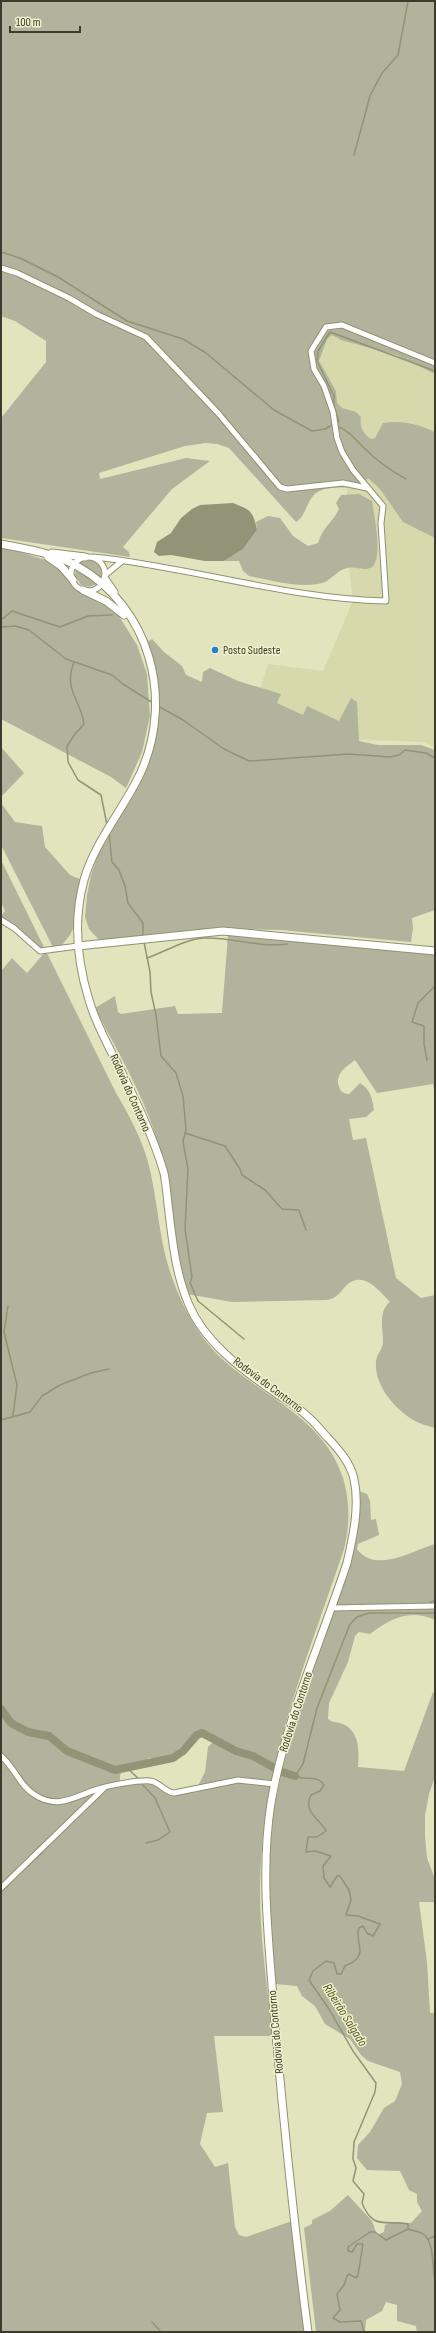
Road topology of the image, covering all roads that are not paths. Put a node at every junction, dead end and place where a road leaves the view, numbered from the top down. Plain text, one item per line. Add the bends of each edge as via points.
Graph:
1 (1, 268) edge
2 (435, 363) edge
3 (367, 488) junction
4 (1, 544) edge
5 (44, 553) junction
6 (85, 557) junction
7 (94, 557) junction
8 (121, 562) junction
9 (74, 564) junction
10 (104, 579) junction
11 (73, 580) junction
12 (83, 590) junction
13 (131, 620) junction
14 (1, 920) edge
15 (78, 946) junction
16 (435, 951) edge
17 (435, 1606) edge
18 (332, 1608) junction
19 (1, 1756) edge
20 (275, 1784) junction
21 (105, 1787) junction
22 (1, 1888) edge
23 (308, 2332) edge

1 - 3 street via 17,273 146,337 218,413 280,488 343,483
2 - 3 street via 342,325 326,327 316,340 311,351 314,369 324,386 333,412 337,438 346,458
3 - 8 street via 383,506 381,523 386,601 332,598
4 - 5 main road, Rodovia do Contorno
5 - 6 main road
5 - 9 main road, Rodovia do Contorno
5 - 11 main road via 61,566
6 - 7 street
6 - 9 street
7 - 8 street
7 - 10 street via 102,564
8 - 10 street
9 - 10 main road, Rodovia do Contorno
9 - 11 street
10 - 12 street via 94,590
10 - 13 main road, Rodovia do Contorno
11 - 12 street
12 - 13 main road via 106,601
13 - 15 main road, Rodovia do Contorno via 144,642 152,667 157,712 152,741 140,773 95,852 84,878 78,911
14 - 15 street via 40,951
15 - 16 main road via 223,931
15 - 18 main road, Rodovia do Contorno via 89,1002 137,1104 164,1175 175,1257 189,1306 211,1341 254,1378 307,1415 344,1457 354,1478 354,1533
17 - 18 street
18 - 20 main road, Rodovia do Contorno via 304,1687
19 - 21 street via 23,1786 44,1800 69,1800
20 - 21 street via 243,1779 174,1793 149,1781
20 - 23 main road, Rodovia do Contorno via 266,1846 266,1913 277,2048
21 - 22 street

